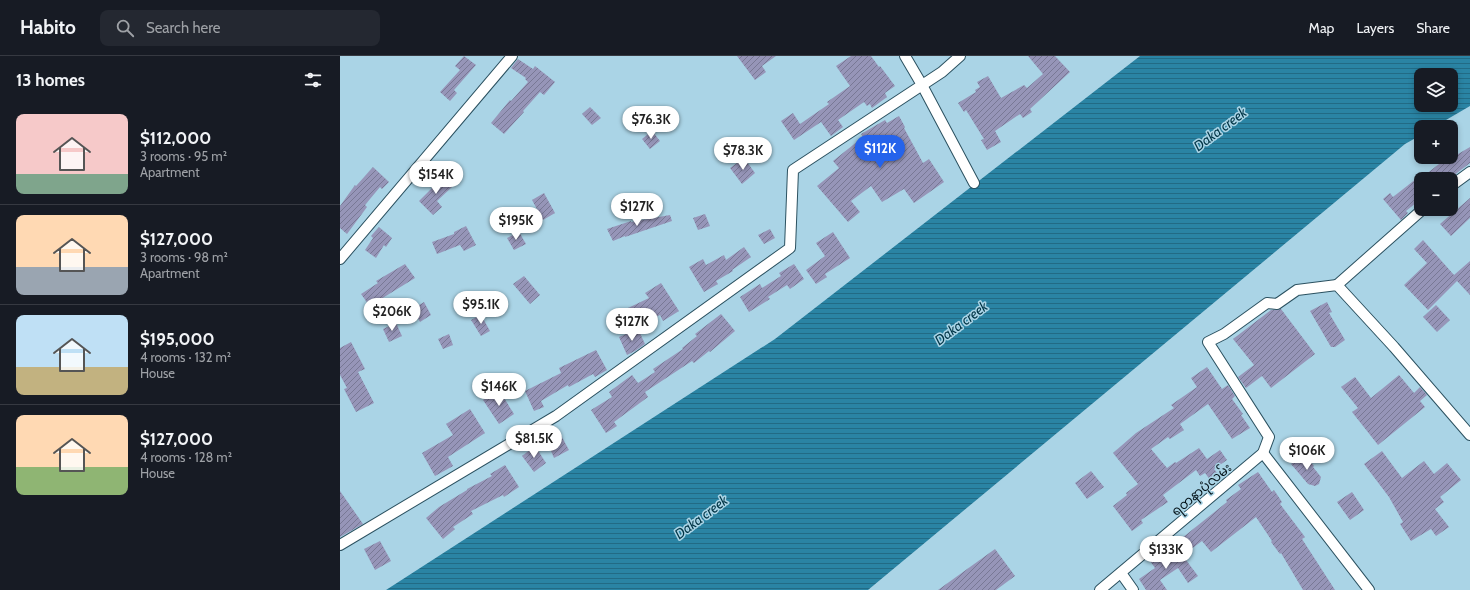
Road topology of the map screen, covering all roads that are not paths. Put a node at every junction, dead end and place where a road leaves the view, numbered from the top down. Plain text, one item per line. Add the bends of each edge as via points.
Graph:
1 (512, 56) edge
2 (905, 56) edge
3 (960, 56) edge
4 (922, 85) junction
5 (1470, 172) edge
6 (1458, 181) edge
7 (974, 183) dead end
8 (1415, 216) edge
9 (340, 259) edge
10 (1336, 286) junction
11 (1470, 435) edge
12 (1263, 453) junction
13 (340, 545) edge
14 (1121, 573) junction
15 (1100, 590) edge
16 (1133, 590) edge
17 (1368, 590) edge

1 - 9 street
2 - 4 street
3 - 4 street
4 - 7 street
4 - 13 street via 793,170 790,248 556,416
5 - 6 street
8 - 10 street
10 - 11 street via 1394,347
10 - 12 street via 1297,290 1277,304 1267,303 1224,334 1208,342 1270,437
12 - 14 street, ရတနာပုံလမ်း
12 - 17 street
14 - 15 street, ရတနာပုံလမ်း
14 - 16 street

